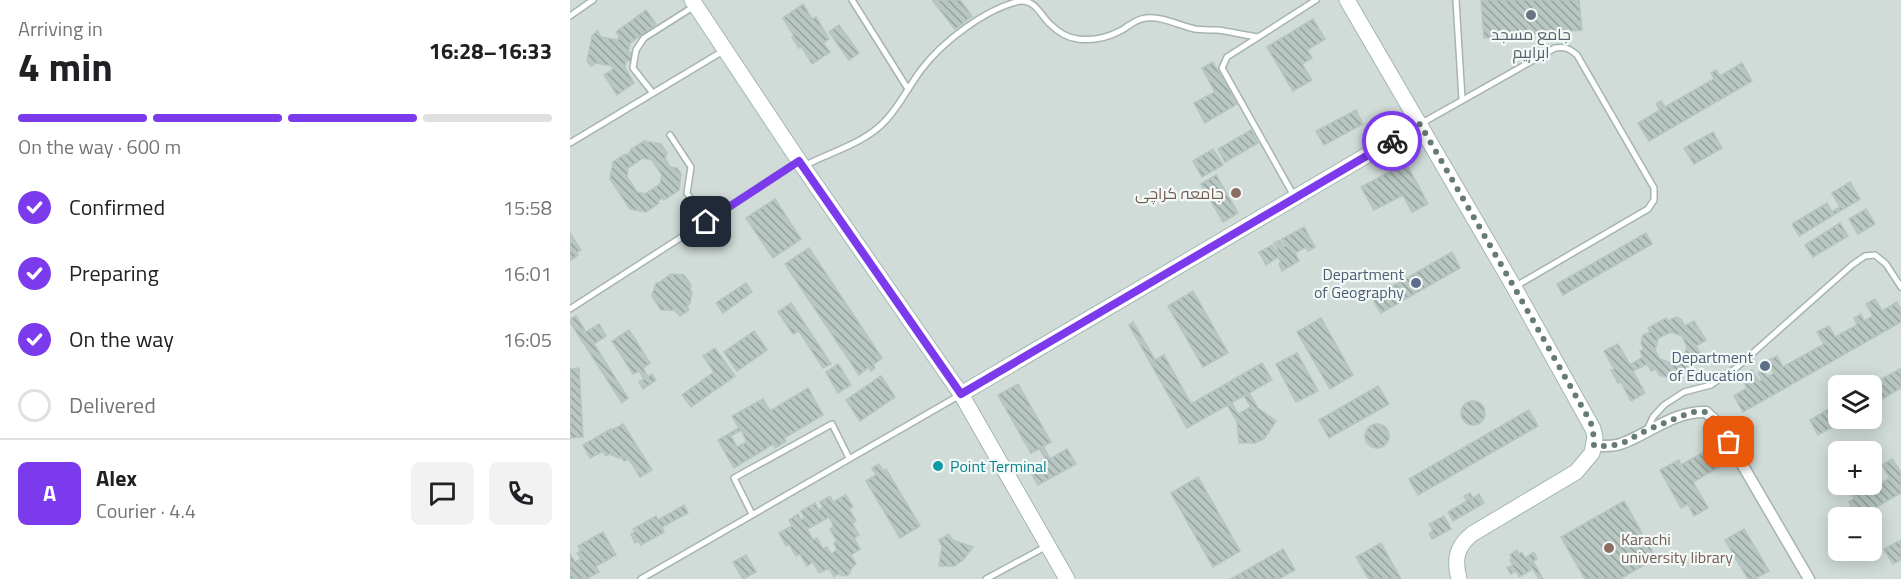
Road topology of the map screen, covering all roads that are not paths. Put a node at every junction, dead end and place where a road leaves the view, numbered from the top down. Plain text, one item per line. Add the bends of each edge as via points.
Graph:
1 (593, 0) edge
2 (852, 0) edge
3 (1316, 0) edge
4 (1347, 0) edge
5 (1456, 0) edge
6 (693, 3) edge
7 (570, 16) edge
8 (1258, 36) junction
9 (725, 50) junction
10 (908, 89) junction
11 (652, 92) junction
12 (1462, 99) junction
13 (1420, 124) junction
14 (670, 135) dead end
15 (570, 142) edge
16 (801, 164) junction
17 (1295, 198) junction
18 (706, 222) junction
19 (1514, 287) junction
20 (1901, 287) edge
21 (570, 309) edge
22 (961, 394) junction
23 (1647, 430) junction
24 (1594, 446) junction
25 (849, 458) junction
26 (752, 514) junction
27 (1048, 545) junction
28 (642, 579) edge
29 (986, 579) edge
30 (1067, 579) edge
31 (1459, 579) edge
32 (1809, 579) edge

1 - 7 lane
2 - 10 lane
3 - 8 lane
4 - 13 street
5 - 12 lane
6 - 9 street
6 - 11 lane via 638,45 633,68
8 - 10 lane via 1144,18 1111,35 1077,39 1064,35 1036,6 1022,0 958,32 921,69
8 - 17 lane via 1227,57 1223,72
9 - 11 lane
9 - 16 street
10 - 16 lane via 887,120 853,145
11 - 15 lane
12 - 13 lane
12 - 19 lane via 1555,48 1568,48 1577,55 1654,188 1654,200 1648,209
13 - 17 street
13 - 19 street
14 - 18 lane via 691,167 687,193
16 - 18 lane
16 - 22 street
17 - 22 street
18 - 21 lane
19 - 24 street via 1590,421
20 - 23 lane via 1886,264 1875,255 1865,256 1736,368 1711,385 1684,392 1664,405
22 - 25 lane
22 - 27 street
23 - 24 street via 1623,443
23 - 32 street via 1692,412 1706,412 1718,423
24 - 31 street via 1576,472 1464,540 1456,561
25 - 26 lane
25 - 26 lane via 832,424 734,478
26 - 28 lane
27 - 29 lane
27 - 30 street

